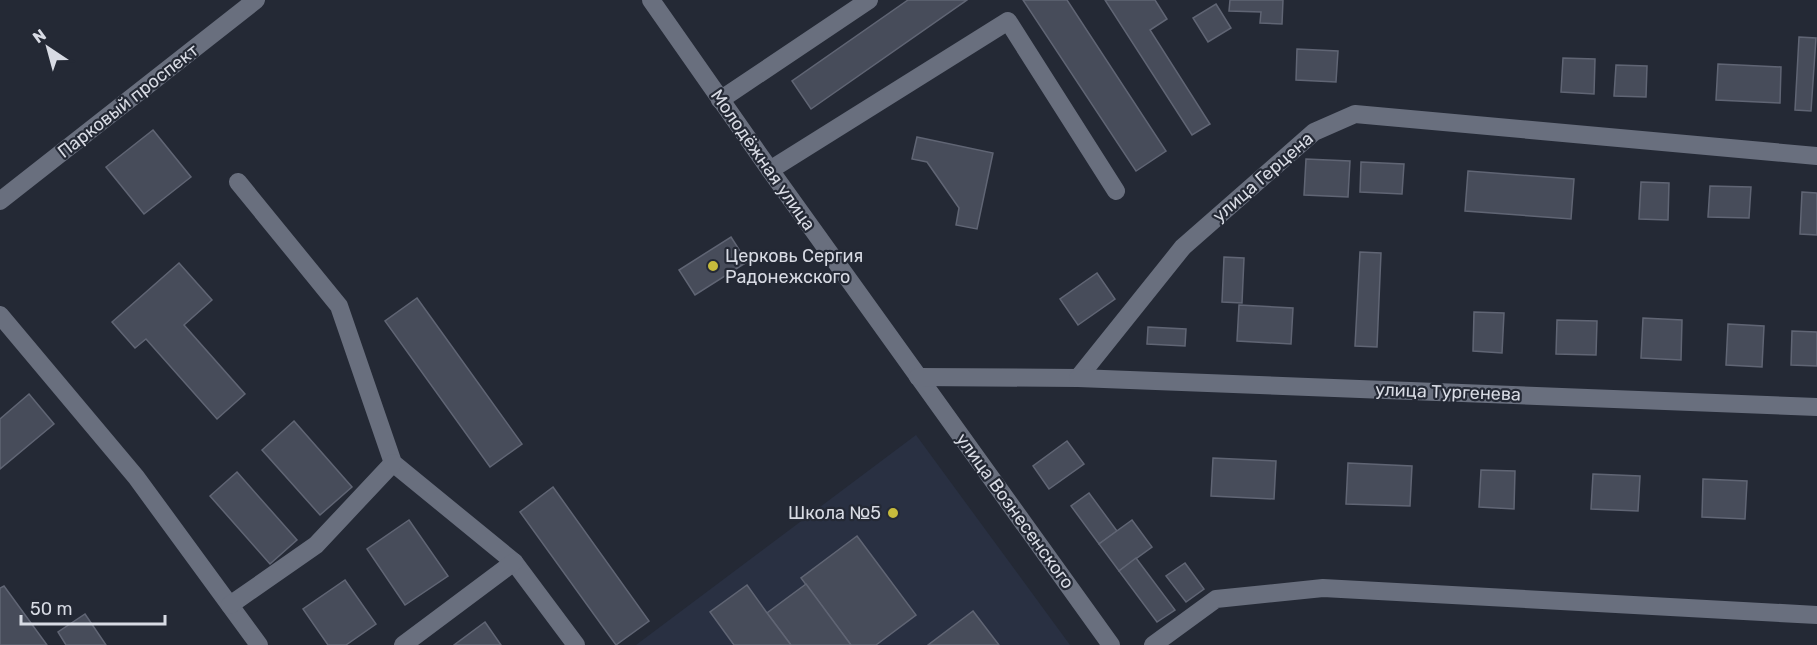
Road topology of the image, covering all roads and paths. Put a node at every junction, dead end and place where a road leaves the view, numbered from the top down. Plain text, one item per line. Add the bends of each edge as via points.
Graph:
1 (256, 0) edge
2 (651, 0) edge
3 (869, 0) edge
4 (720, 100) junction
5 (1817, 156) edge
6 (770, 170) junction
7 (238, 182) dead end
8 (1116, 191) dead end
9 (0, 201) edge
10 (0, 315) edge
11 (918, 377) junction
12 (1078, 378) junction
13 (1817, 407) edge
14 (393, 463) junction
15 (514, 562) junction
16 (230, 605) junction
17 (1817, 615) edge
18 (259, 645) edge
19 (403, 645) edge
20 (576, 645) edge
21 (1111, 645) edge
22 (1153, 645) edge

1 - 9 street, Парковый проспект
2 - 4 street, Молодёжная улица
3 - 4 street
4 - 6 street, Молодёжная улица
5 - 12 street, улица Герцена via 1355,114 1314,132 1183,247
6 - 8 street via 1008,21
6 - 11 street, Молодёжная улица
7 - 14 street via 339,306
10 - 16 street via 136,477
11 - 12 street
11 - 21 street, улица Вознесенского
12 - 13 street, улица Тургенева
14 - 15 street
14 - 16 street via 316,545
15 - 19 street
15 - 20 street
16 - 18 street
17 - 22 street via 1323,588 1216,598

